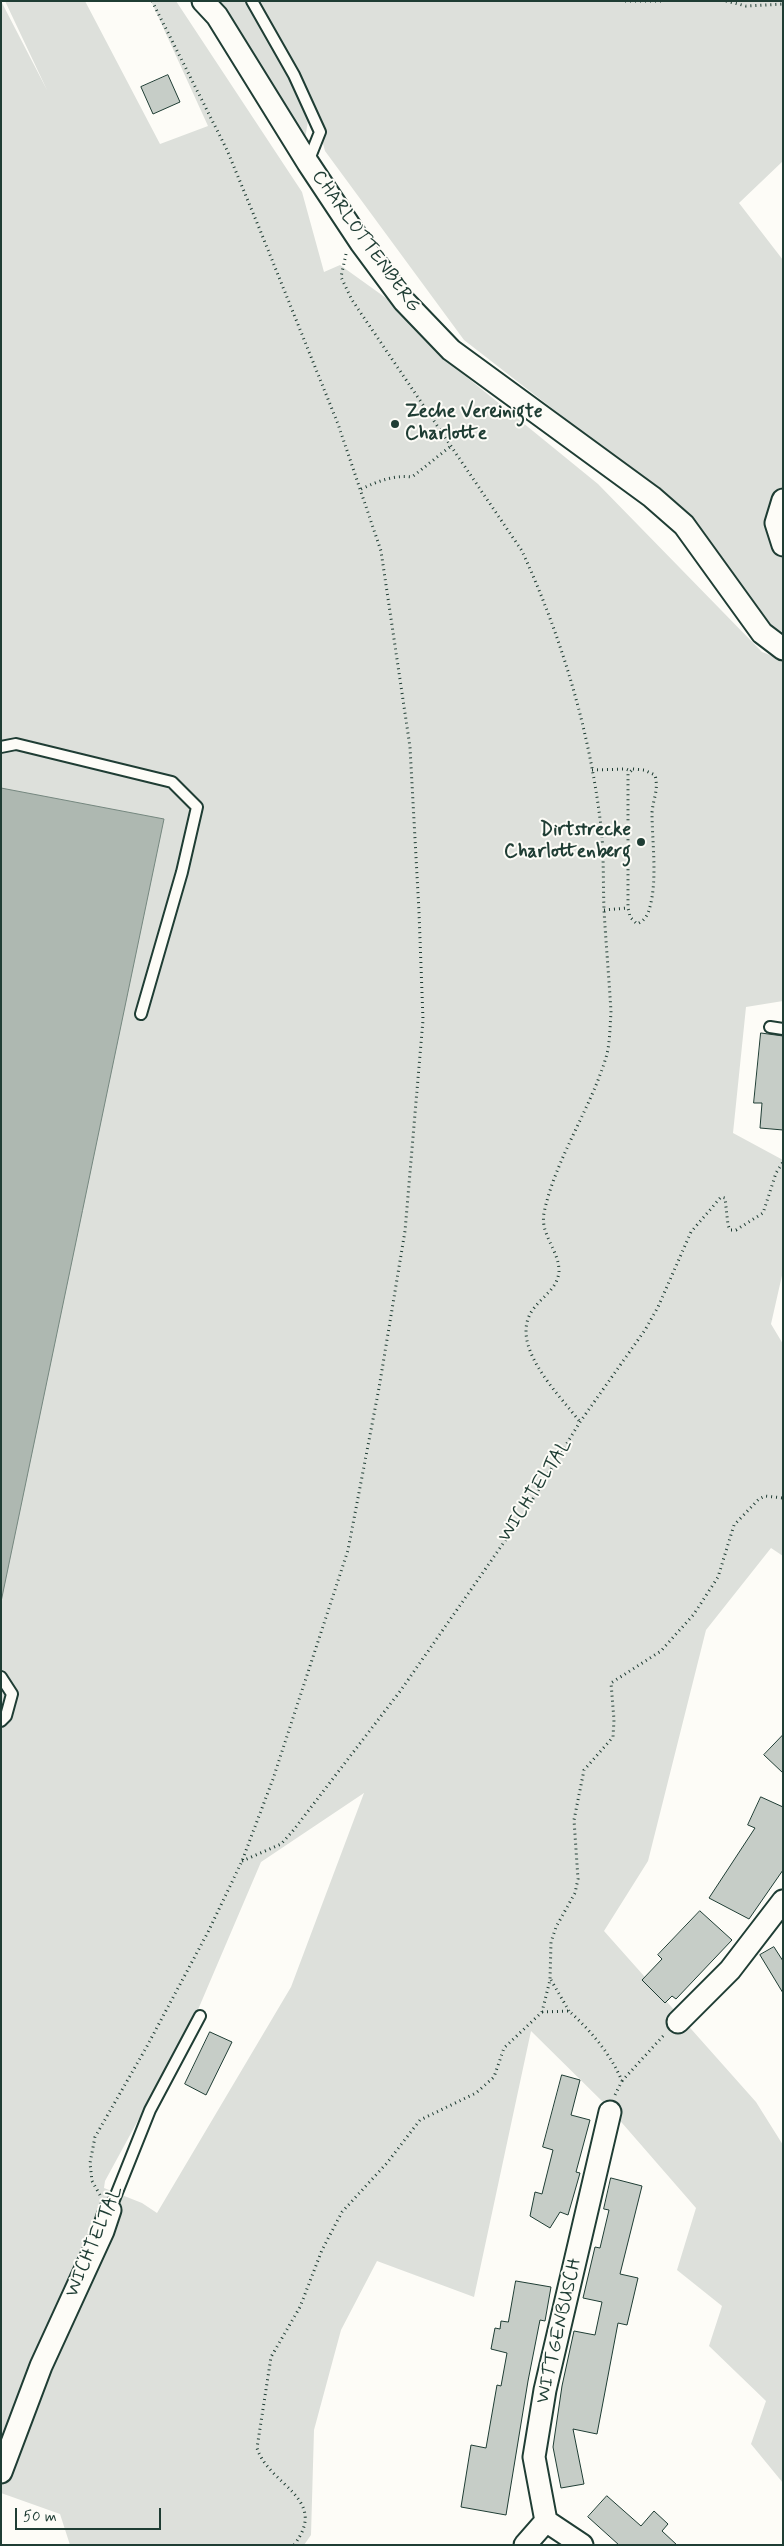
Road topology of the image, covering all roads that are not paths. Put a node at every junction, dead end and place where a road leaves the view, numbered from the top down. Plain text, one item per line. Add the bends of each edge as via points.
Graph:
1 (203, 1) edge
2 (252, 1) edge
3 (308, 163) junction
4 (783, 500) edge
5 (783, 545) edge
6 (783, 649) edge
7 (1, 747) edge
8 (141, 1014) dead end
9 (770, 1027) dead end
10 (783, 1029) edge
11 (1, 1677) edge
12 (1, 1721) edge
13 (780, 1913) edge
14 (200, 2016) dead end
15 (678, 2022) road end
16 (610, 2112) road end
17 (110, 2210) joint
18 (1, 2472) edge
19 (546, 2521) junction
20 (525, 2545) edge
21 (582, 2545) edge

1 - 3 street, CHARLOTTENBERG via 217,16
2 - 3 lane via 294,75 320,132
3 - 6 street, CHARLOTTENBERG via 404,301 450,350 652,497 684,525 762,633
4 - 5 street via 776,523
7 - 8 lane via 16,744 172,782 197,807
9 - 10 lane
11 - 12 lane via 12,1694 6,1716
13 - 15 street
14 - 17 lane, WICHTELTAL via 150,2110
16 - 19 street, WITTGENBUSCH via 545,2390 534,2456
17 - 18 street, WICHTELTAL via 104,2231 40,2366
19 - 20 street
19 - 21 street

